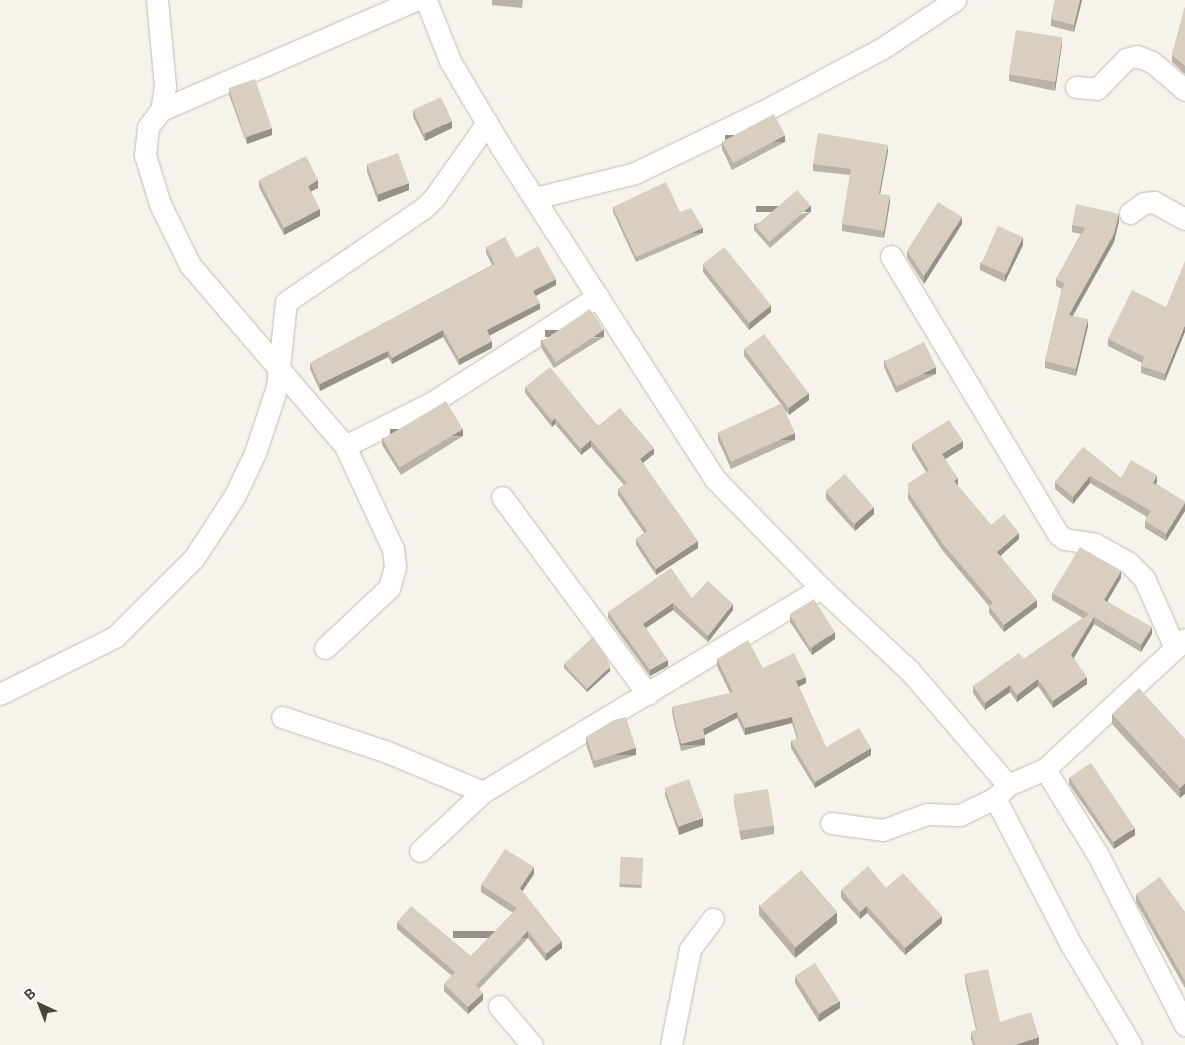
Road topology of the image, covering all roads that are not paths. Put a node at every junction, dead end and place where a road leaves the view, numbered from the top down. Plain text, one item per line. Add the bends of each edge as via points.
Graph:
1 (157, 0) edge
2 (415, 0) edge
3 (426, 0) edge
4 (955, 0) edge
5 (1076, 87) dead end
6 (1185, 90) edge
7 (161, 110) junction
8 (487, 123) junction
9 (535, 198) junction
10 (1130, 214) dead end
11 (1185, 218) edge
12 (891, 256) dead end
13 (598, 296) junction
14 (279, 367) junction
15 (345, 446) junction
16 (502, 496) dead end
17 (821, 588) junction
18 (1180, 643) edge
19 (325, 648) dead end
20 (0, 694) edge
21 (648, 694) junction
22 (282, 717) dead end
23 (1045, 769) junction
24 (1001, 791) junction
25 (483, 792) junction
26 (831, 823) dead end
27 (420, 851) dead end
28 (713, 919) dead end
29 (498, 1006) dead end
30 (1185, 1025) edge
31 (532, 1045) edge
32 (671, 1045) edge
33 (1131, 1045) edge

1 - 7 street via 165,86
2 - 7 street
3 - 8 street via 450,61
4 - 9 street via 881,49 762,112 635,173
5 - 6 street via 1097,89 1126,60 1137,56 1152,62
7 - 14 street via 148,128 145,155 160,204 190,265
8 - 9 street
8 - 14 street via 424,208 286,302
9 - 13 street
10 - 11 street via 1144,203 1154,202
12 - 18 street via 1058,534 1065,539 1095,544 1129,563 1144,578
13 - 15 street via 431,403
13 - 17 street via 716,480
14 - 15 street
14 - 20 street via 277,387 255,453 235,495 194,558 115,637
15 - 19 street via 393,549 395,567 389,588
16 - 21 street
17 - 21 street
17 - 24 street via 909,670
18 - 23 street
21 - 25 street
22 - 25 street via 385,751
23 - 24 street
23 - 30 street via 1098,855
24 - 26 street via 960,815 927,814 883,830
24 - 33 street via 1069,941
25 - 27 street
28 - 32 street via 690,949
29 - 31 street

